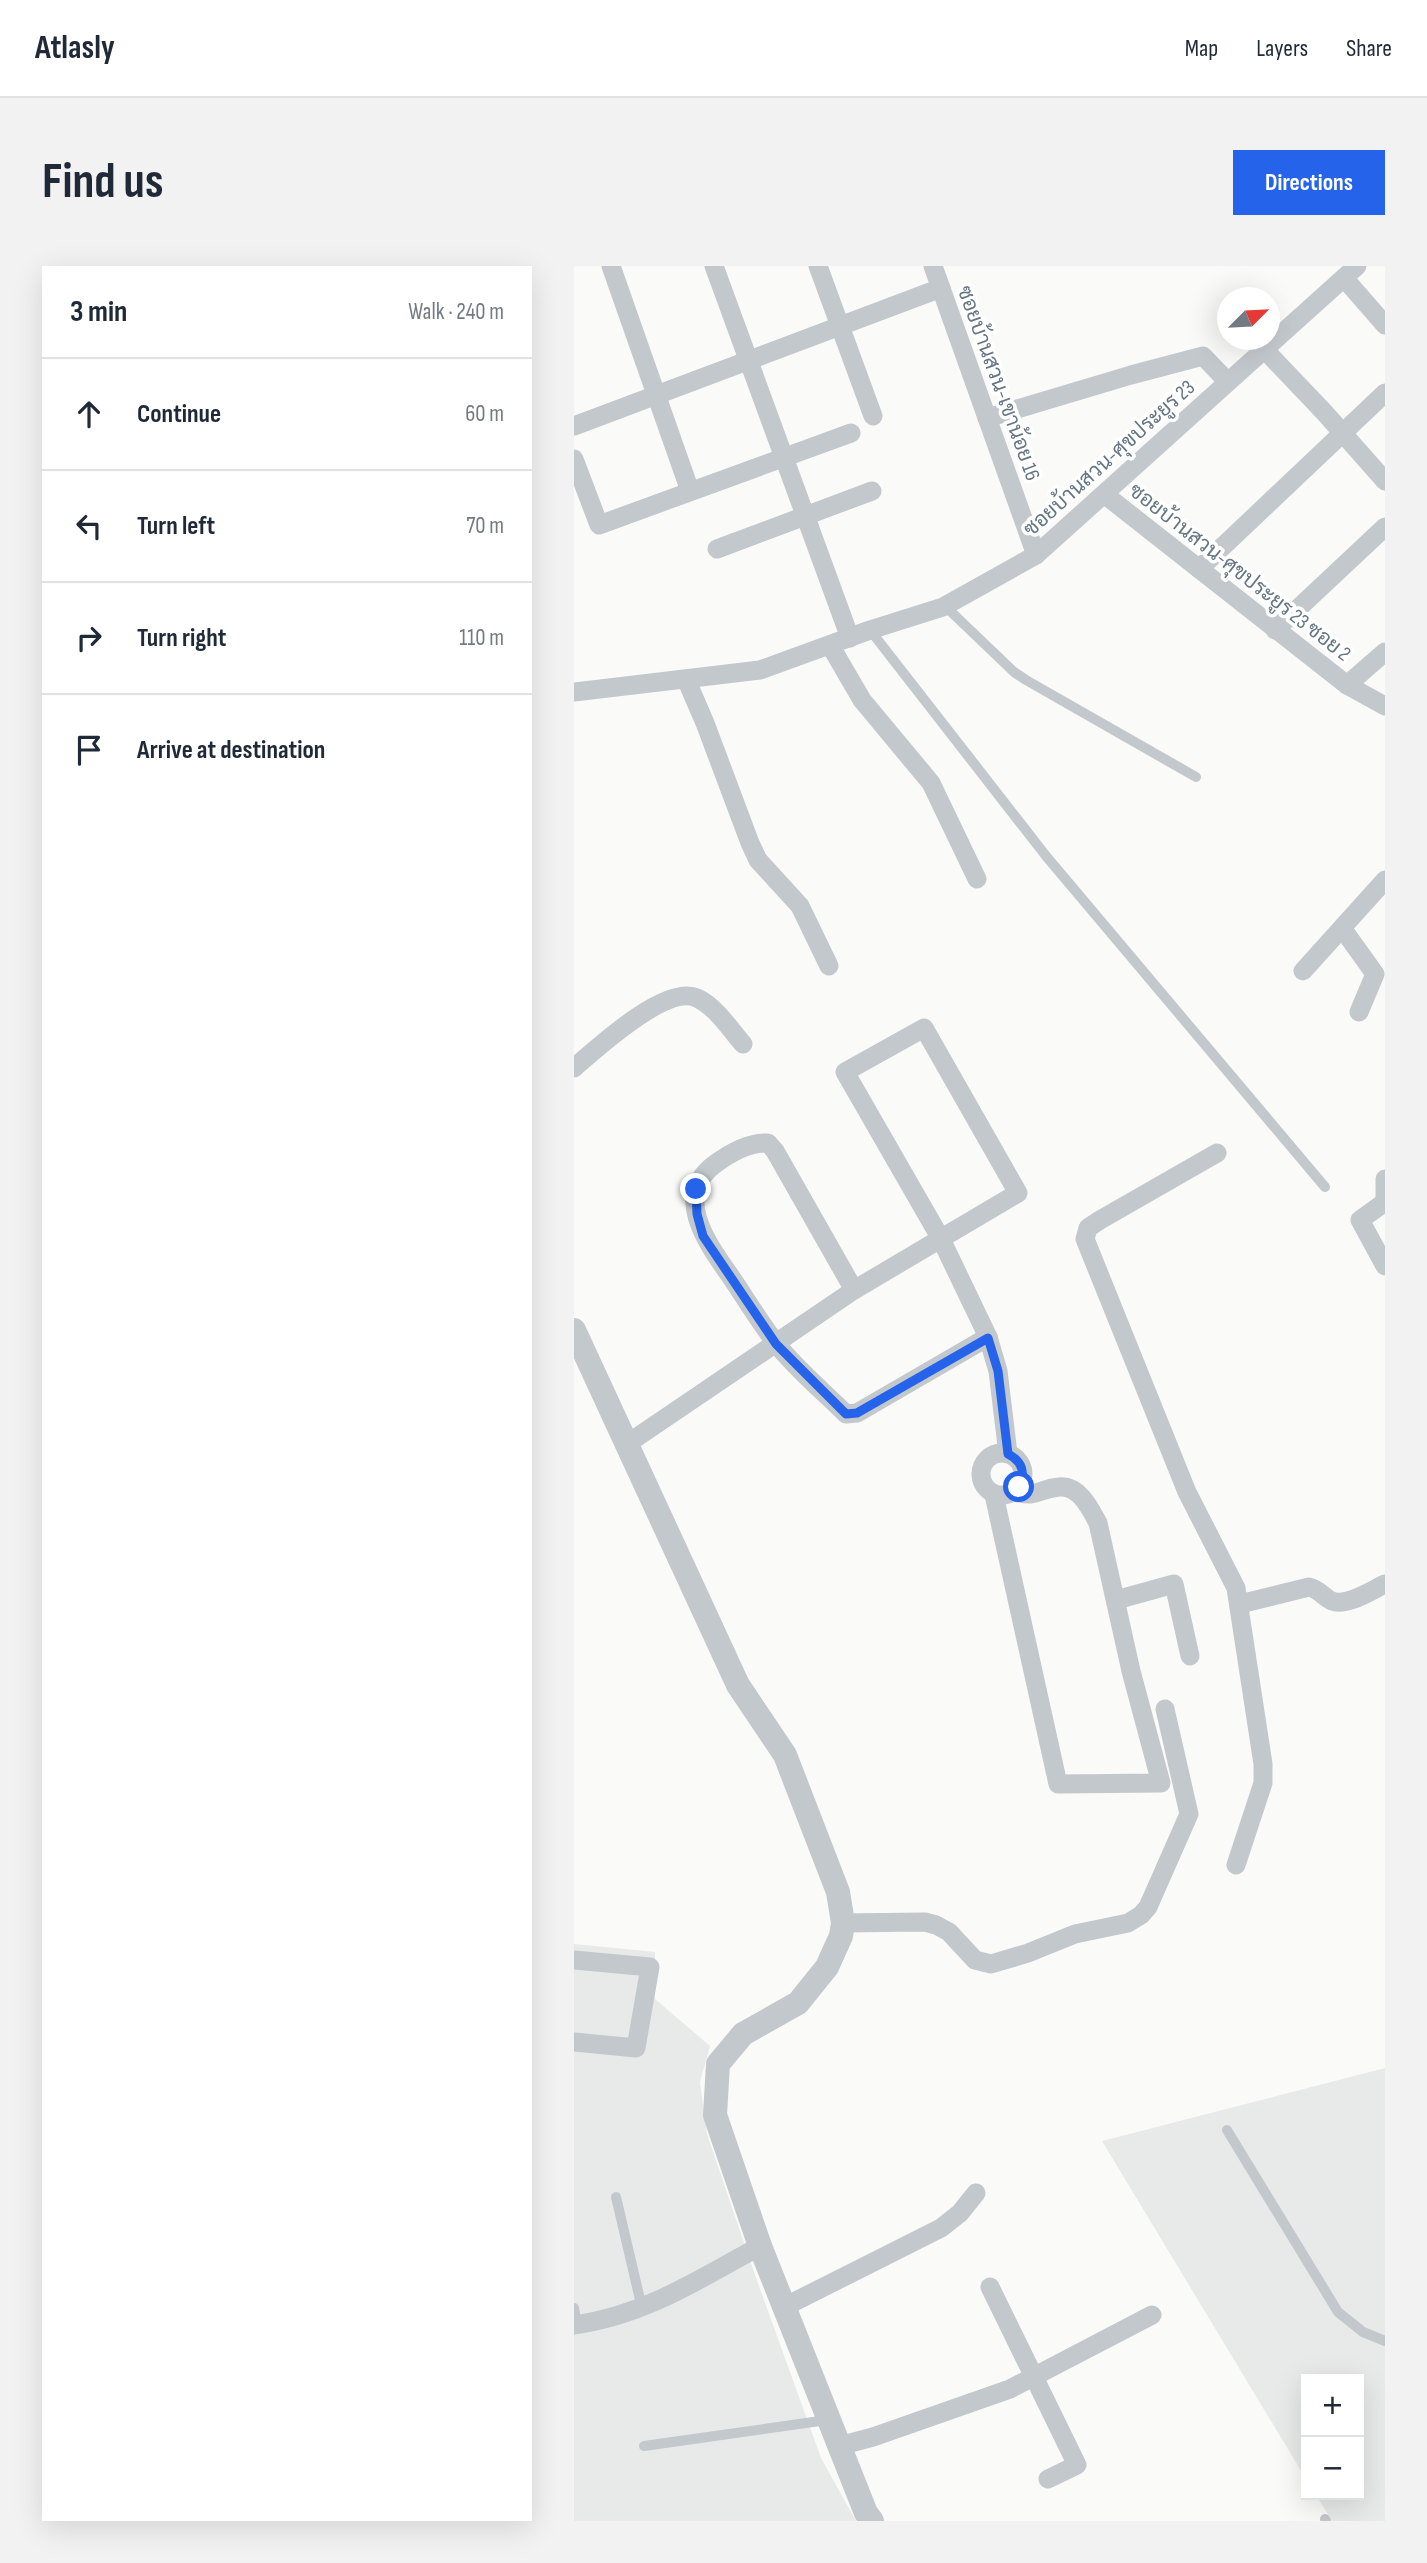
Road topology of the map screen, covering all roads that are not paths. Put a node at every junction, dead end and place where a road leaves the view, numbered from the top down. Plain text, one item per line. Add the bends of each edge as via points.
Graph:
1 (611, 266) edge
2 (714, 266) edge
3 (818, 266) edge
4 (933, 266) edge
5 (1351, 272) edge
6 (941, 288) junction
7 (1385, 325) edge
8 (839, 326) junction
9 (1280, 335) edge
10 (1263, 350) edge
11 (1265, 350) edge
12 (748, 361) junction
13 (1228, 382) junction
14 (1385, 393) edge
15 (655, 396) junction
16 (873, 416) dead end
17 (987, 418) junction
18 (574, 426) edge
19 (851, 433) dead end
20 (1344, 434) junction
21 (783, 458) junction
22 (574, 459) edge
23 (1385, 481) edge
24 (690, 491) junction
25 (872, 492) dead end
26 (1104, 494) junction
27 (805, 516) junction
28 (1385, 527) edge
29 (718, 549) dead end
30 (1036, 555) junction
31 (1199, 569) junction
32 (945, 606) junction
33 (870, 630) junction
34 (1275, 630) junction
35 (850, 638) junction
36 (830, 645) junction
37 (1385, 652) edge
38 (685, 679) junction
39 (1347, 685) junction
40 (574, 692) edge
41 (1383, 706) edge
42 (1196, 777) dead end
43 (977, 879) dead end
44 (1383, 886) edge
45 (1342, 928) junction
46 (829, 967) dead end
47 (1303, 971) dead end
48 (1359, 1012) dead end
49 (743, 1044) dead end
50 (574, 1068) edge
51 (1217, 1153) dead end
52 (1385, 1179) edge
53 (1325, 1187) dead end
54 (941, 1239) junction
55 (1385, 1266) edge
56 (854, 1290) junction
57 (574, 1330) edge
58 (988, 1338) junction
59 (776, 1344) junction
60 (627, 1444) junction
61 (1008, 1454) junction
62 (1015, 1492) junction
63 (994, 1495) junction
64 (1385, 1584) edge
65 (1116, 1600) junction
66 (1240, 1604) junction
67 (1190, 1656) dead end
68 (1165, 1709) dead end
69 (1236, 1864) dead end
70 (843, 1923) junction
71 (574, 1960) edge
72 (574, 2042) edge
73 (1227, 2130) dead end
74 (976, 2193) dead end
75 (616, 2197) dead end
76 (760, 2246) junction
77 (990, 2287) dead end
78 (785, 2307) junction
79 (642, 2308) junction
80 (1153, 2315) dead end
81 (575, 2319) edge
82 (1385, 2341) edge
83 (1034, 2378) junction
84 (829, 2420) junction
85 (644, 2446) dead end
86 (839, 2446) junction
87 (1048, 2479) dead end
88 (872, 2521) edge

1 - 15 street
2 - 12 street
3 - 8 street
4 - 6 street, ซอยบ้านสวน-เขาน้อย 16
5 - 7 street
5 - 9 street, ซอยบ้านสวน-ศุขประยูร 23
6 - 8 street
6 - 17 street, ซอยบ้านสวน-เขาน้อย 16
8 - 12 street
8 - 16 street
10 - 13 street, ซอยบ้านสวน-ศุขประยูร 23
11 - 20 street
12 - 15 street
12 - 21 street
13 - 17 street via 1203,356
13 - 26 street, ซอยบ้านสวน-ศุขประยูร 23
14 - 20 street
15 - 18 street
15 - 24 street
17 - 30 street, ซอยบ้านสวน-เขาน้อย 16
19 - 21 street
20 - 23 street
20 - 31 street
21 - 24 street
21 - 27 street
22 - 24 street via 598,524
25 - 27 street
26 - 30 street, ซอยบ้านสวน-ศุขประยูร 23
26 - 31 street, ซอยบ้านสวน-ศุขประยูร 23 ซอย 2
27 - 29 street
27 - 35 street
28 - 34 street
30 - 32 street, ซอยบ้านสวน-ศุขประยูร 23
31 - 34 street, ซอยบ้านสวน-ศุขประยูร 23 ซอย 2
32 - 33 street, ซอยบ้านสวน-ศุขประยูร 23
32 - 42 lane via 1014,672
33 - 35 street, ซอยบ้านสวน-ศุขประยูร 23
33 - 53 lane via 1046,856
34 - 39 street, ซอยบ้านสวน-ศุขประยูร 23 ซอย 2
35 - 36 street, ซอยบ้านสวน-ศุขประยูร 23
36 - 38 street, ซอยบ้านสวน-ศุขประยูร 23 via 760,670
36 - 43 street via 862,700 931,783
37 - 39 street
38 - 40 street, ซอยบ้านสวน-ศุขประยูร 23
38 - 46 street via 758,860 800,906
39 - 41 street, ซอยบ้านสวน-ศุขประยูร 23 ซอย 2
44 - 45 street
45 - 47 street
45 - 48 street via 1375,974
49 - 50 street via 708,1005 695,996 679,997 631,1021
51 - 66 street via 1100,1220 1088,1228 1085,1239 1187,1492
52 - 55 street via 1385,1202 1360,1220
54 - 54 street via 1018,1193 924,1028 845,1072
54 - 56 street
54 - 58 street
56 - 59 street
56 - 59 street via 775,1150 761,1143 724,1157 699,1179 699,1224
57 - 60 street
58 - 59 street via 850,1415
58 - 61 street via 998,1371
59 - 60 street
60 - 70 street via 738,1685 785,1755 838,1892
61 - 62 street via 1019,1462 1023,1474
61 - 63 street via 994,1454 980,1471 983,1485
62 - 63 street
62 - 65 street via 1035,1495 1059,1487 1085,1500 1098,1523
63 - 65 street via 1058,1784 1161,1783
64 - 66 street via 1342,1602 1309,1587
65 - 67 street via 1174,1584
66 - 69 street via 1264,1764 1263,1783
68 - 70 street via 1189,1814 1148,1907 1135,1920 1075,1934 990,1964 975,1960 936,1925
70 - 76 street via 827,1967 798,2003 743,2034 719,2064 715,2115
71 - 72 street via 650,1968 636,2048
73 - 82 lane via 1338,2312 1363,2332
74 - 78 street via 941,2228
75 - 79 lane
76 - 78 street
76 - 79 street
77 - 83 street
78 - 84 street
79 - 81 street via 604,2321
80 - 83 street
83 - 86 street
83 - 87 street via 1077,2465
84 - 85 lane
84 - 86 street
86 - 88 street

